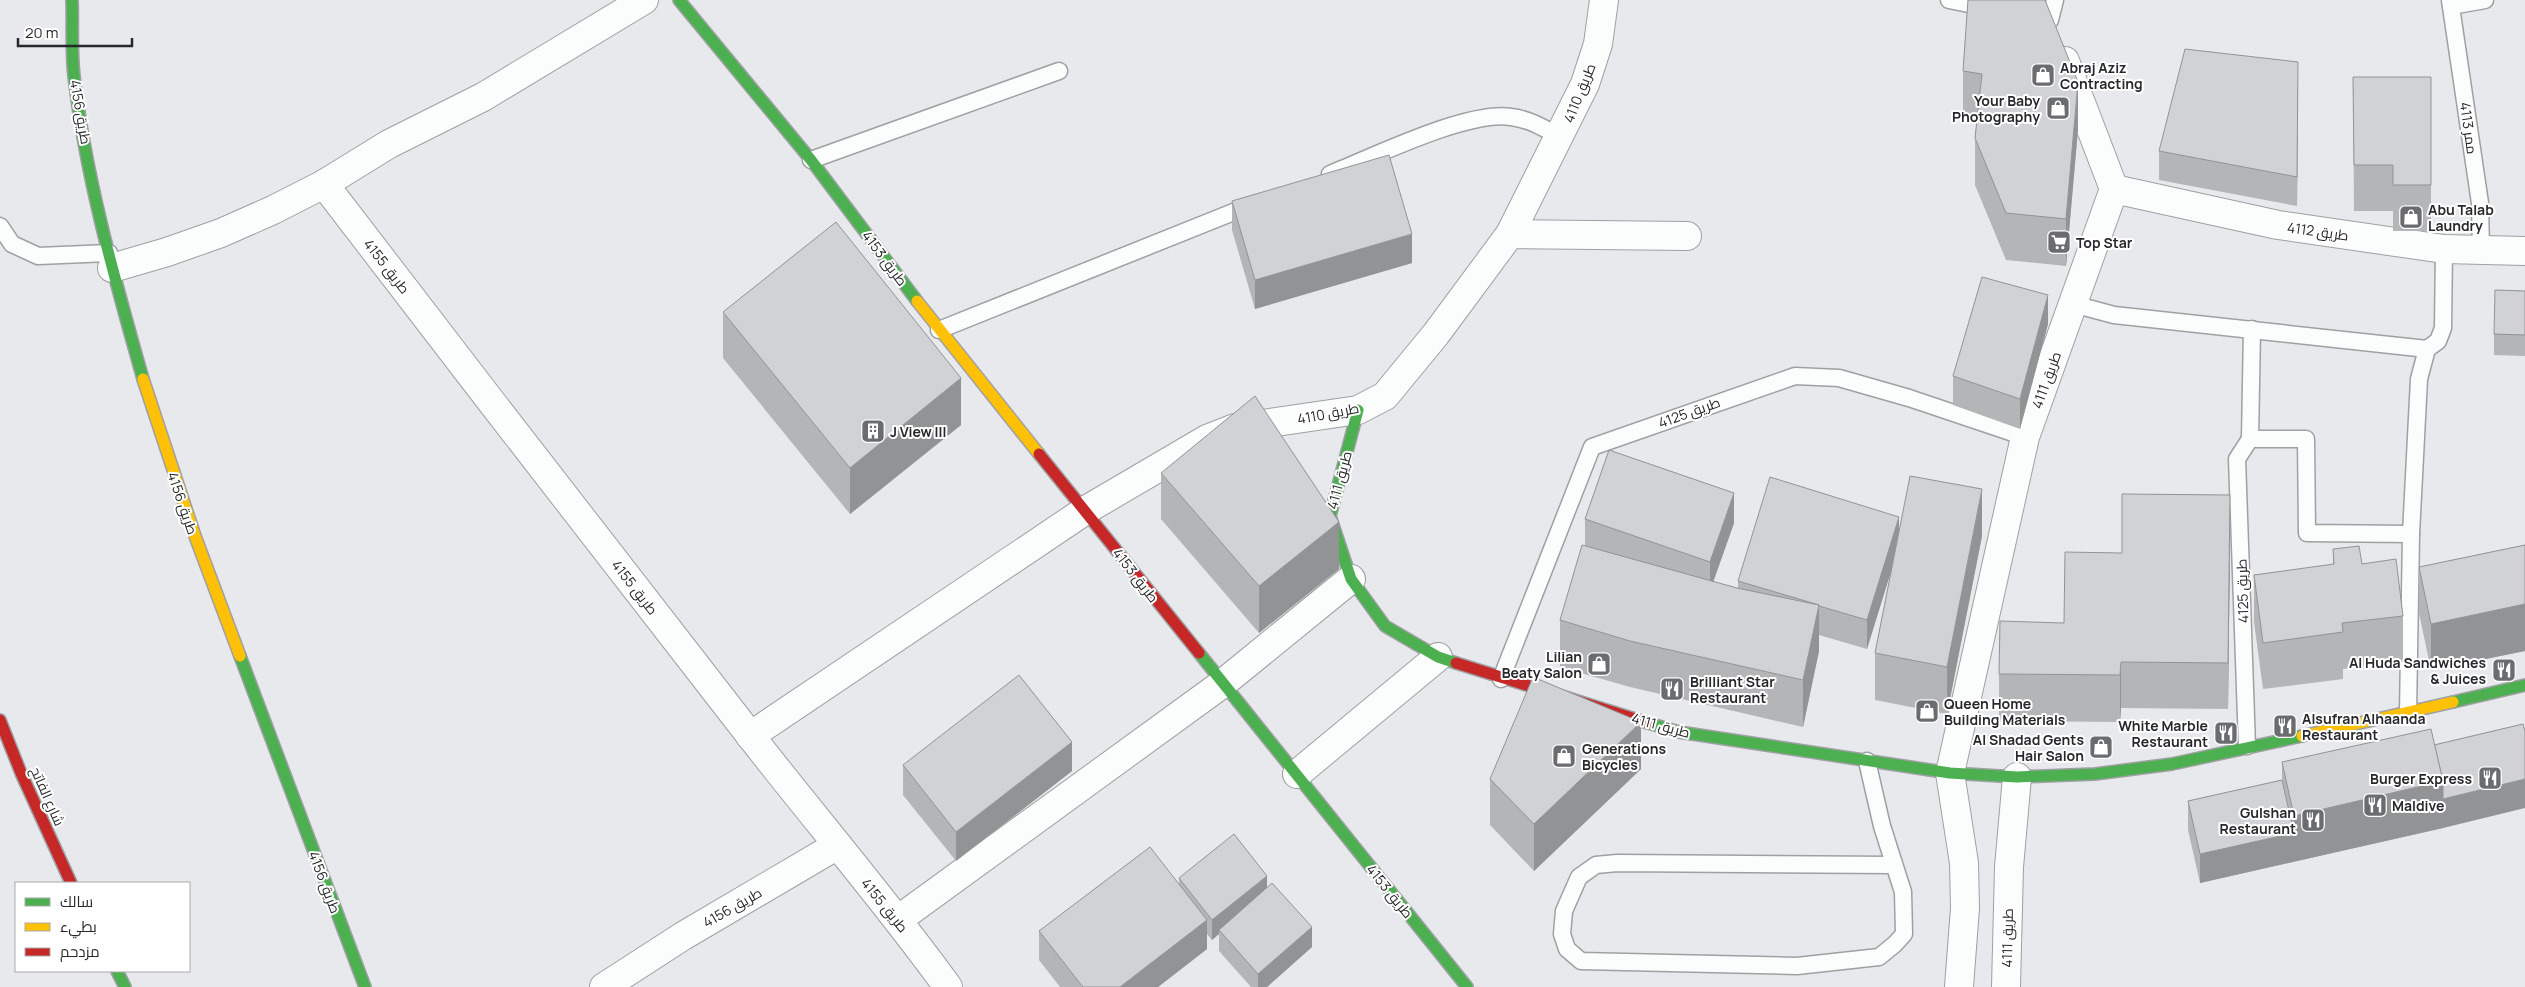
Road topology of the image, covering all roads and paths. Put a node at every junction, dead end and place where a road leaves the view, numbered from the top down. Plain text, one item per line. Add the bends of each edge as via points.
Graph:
1 (72, 0) edge
2 (644, 0) edge
3 (679, 0) edge
4 (1604, 0) edge
5 (1949, 0) edge
6 (2485, 0) edge
7 (2450, 3) edge
8 (2052, 10) edge
9 (2004, 11) edge
10 (2022, 14) edge
11 (1058, 71) dead end
12 (1560, 137) junction
13 (811, 160) junction
14 (1318, 179) edge
15 (324, 184) junction
16 (2114, 188) junction
17 (1263, 201) edge
18 (0, 226) edge
19 (1510, 234) junction
20 (1687, 236) dead end
21 (2444, 249) junction
22 (2481, 250) junction
23 (2525, 251) edge
24 (111, 261) junction
25 (2073, 304) junction
26 (2252, 329) junction
27 (939, 330) junction
28 (2427, 349) junction
29 (1358, 410) junction
30 (2025, 437) junction
31 (2250, 439) junction
32 (1086, 510) junction
33 (2411, 534) junction
34 (1351, 579) junction
35 (1438, 657) junction
36 (1501, 679) junction
37 (1222, 684) junction
38 (2525, 685) edge
39 (2408, 713) junction
40 (0, 720) edge
41 (750, 736) junction
42 (2247, 746) junction
43 (1868, 761) junction
44 (1950, 773) junction
45 (1297, 774) junction
46 (2017, 777) junction
47 (836, 846) junction
48 (1893, 865) junction
49 (71, 882) edge
50 (1965, 908) junction
51 (2007, 913) junction
52 (898, 919) junction
53 (118, 972) edge
54 (125, 987) edge
55 (365, 987) edge
56 (604, 987) edge
57 (948, 987) edge
58 (1466, 987) edge
59 (1959, 987) edge
60 (2006, 987) edge

1 - 24 street, طريق 4156 via 74,75
2 - 15 street via 506,84 389,144
3 - 13 street, طريق 4153
4 - 12 street, طريق 4110 via 1598,44 1585,84
5 - 9 lane
6 - 7 lane, ممر 4113
7 - 22 lane, ممر 4113 via 2480,203
8 - 10 lane
8 - 16 street
11 - 13 lane
12 - 14 lane via 1510,116 1483,116
12 - 19 street, طريق 4110
13 - 27 street, طريق 4153
15 - 24 street via 221,233 167,252
15 - 41 street, طريق 4155
16 - 21 street, طريق 4112 via 2278,226
16 - 25 street, طريق 4111
17 - 27 lane
18 - 24 lane via 12,244 38,256
19 - 20 street
19 - 29 street, طريق 4110 via 1405,373 1385,396
21 - 22 street, طريق 4112
21 - 28 lane via 2443,328 2438,341
22 - 23 street, طريق 4112
24 - 55 street, طريق 4156 via 153,414 195,536
25 - 26 lane via 2114,315
25 - 30 street, طريق 4111
26 - 28 lane
26 - 31 lane
27 - 32 street, طريق 4153
28 - 33 lane via 2419,379
29 - 32 street, طريق 4110 via 1235,428 1207,439
29 - 34 street, طريق 4111 via 1330,516
30 - 36 lane, طريق 4125 via 1839,378 1795,376 1592,447
30 - 44 street, طريق 4111
31 - 33 lane via 2306,438 2307,533
31 - 42 lane, طريق 4125 via 2237,459
32 - 37 street, طريق 4153
32 - 41 street, طريق 4110
33 - 39 lane
34 - 35 street, طريق 4111 via 1385,626
34 - 37 street
35 - 36 street, طريق 4111
35 - 45 street
36 - 43 street, طريق 4111 via 1679,732
37 - 45 street, طريق 4153
37 - 52 street
38 - 39 street
39 - 42 street
40 - 49 street, شارع الفاتح
41 - 47 street, طريق 4155
42 - 46 street via 2172,764 2095,774
43 - 44 street, طريق 4111
43 - 48 lane
44 - 46 street, طريق 4111
44 - 50 street, طريق 4111 via 1963,854
45 - 58 street, طريق 4153
46 - 51 street, طريق 4111
47 - 52 street, طريق 4155
47 - 56 street, طريق 4156 via 683,936
48 - 48 lane via 1902,892 1904,934 1879,957 1797,966 1582,961 1567,949 1562,934 1564,911 1579,877 1596,865
50 - 51 street
50 - 59 street, طريق 4111
51 - 60 street, طريق 4111
52 - 57 street, طريق 4155
53 - 54 street

